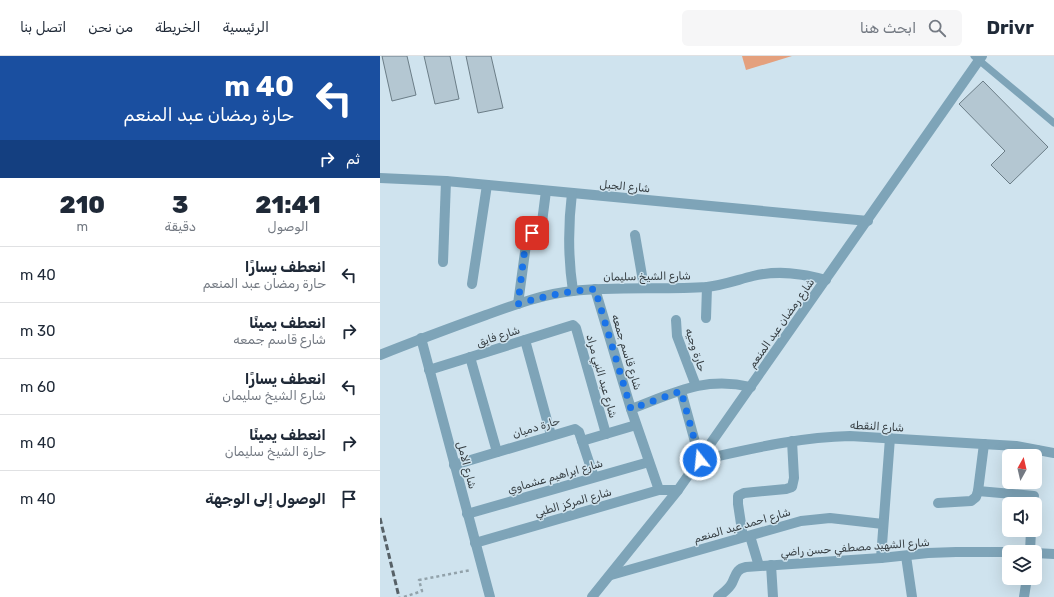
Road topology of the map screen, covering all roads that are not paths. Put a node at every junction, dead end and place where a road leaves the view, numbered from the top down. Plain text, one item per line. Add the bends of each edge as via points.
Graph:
1 (979, 58) edge
2 (1054, 123) edge
3 (380, 178) edge
4 (446, 181) junction
5 (487, 185) junction
6 (546, 191) junction
7 (572, 193) junction
8 (868, 221) junction
9 (635, 235) dead end
10 (443, 262) dead end
11 (826, 280) junction
12 (472, 284) dead end
13 (644, 287) junction
14 (707, 287) junction
15 (595, 289) junction
16 (573, 290) junction
17 (518, 304) junction
18 (706, 318) dead end
19 (676, 320) dead end
20 (575, 326) joint
21 (421, 338) junction
22 (525, 340) junction
23 (380, 355) edge
24 (470, 357) junction
25 (429, 370) junction
26 (696, 386) junction
27 (751, 387) junction
28 (681, 391) junction
29 (631, 409) junction
30 (636, 425) junction
31 (606, 434) junction
32 (552, 435) junction
33 (890, 438) junction
34 (582, 441) junction
35 (792, 441) junction
36 (984, 444) junction
37 (1032, 449) edge
38 (1042, 451) edge
39 (497, 452) junction
40 (1054, 453) edge
41 (700, 460) junction
42 (649, 462) junction
43 (454, 465) junction
44 (594, 477) junction
45 (658, 490) junction
46 (678, 490) junction
47 (978, 492) junction
48 (1013, 497) edge
49 (938, 503) dead end
50 (467, 514) junction
51 (883, 524) junction
52 (747, 536) junction
53 (475, 543) junction
54 (1002, 552) edge
55 (1042, 553) edge
56 (1054, 554) edge
57 (906, 556) junction
58 (881, 558) junction
59 (759, 566) junction
60 (771, 566) junction
61 (611, 575) junction
62 (1025, 585) edge
63 (490, 597) edge
64 (592, 597) edge
65 (718, 597) edge
66 (773, 597) edge
67 (912, 597) edge
68 (1024, 597) edge

1 - 2 lane
1 - 8 street, شارع رمضان عبد المنعم
3 - 4 street, شارع الجبل
4 - 5 street, شارع الجبل
4 - 10 street
5 - 6 street, شارع الجبل
5 - 12 street
6 - 7 street, شارع الجبل
6 - 17 street via 541,230 538,233 530,233 527,237
7 - 8 street, شارع الجبل
7 - 16 street via 568,234
8 - 11 street, شارع رمضان عبد المنعم
9 - 13 street
11 - 14 street, شارع الشيخ سليمان via 804,274 780,272
11 - 27 street, شارع رمضان عبد المنعم
13 - 14 street, شارع الشيخ سليمان
13 - 15 street, شارع الشيخ سليمان
14 - 18 street
15 - 16 street, شارع الشيخ سليمان
15 - 29 street, شارع قاسم جمعه
16 - 17 street, شارع الشيخ سليمان
17 - 21 street, شارع الشيخ سليمان
19 - 26 street, حارة وجيه via 677,336
20 - 22 street, شارع فايق via 570,325
20 - 31 street, شارع عبد النبي مراد
21 - 23 street, شارع الشيخ سليمان
21 - 25 street, شارع الامل
22 - 24 street, شارع فايق
22 - 32 street
24 - 25 street, شارع فايق
24 - 39 street
25 - 43 street, شارع الامل
26 - 27 street via 723,382
26 - 28 street
27 - 41 street, شارع رمضان عبد المنعم
28 - 29 street
28 - 41 street
29 - 30 street, شارع قاسم جمعه
30 - 31 street
30 - 42 street, شارع قاسم جمعه
31 - 34 street
32 - 34 street, حارة دميان via 575,429
32 - 39 street, حارة دميان
33 - 35 street, شارع النقطه via 826,436
33 - 36 street, شارع النقطه
33 - 51 street
34 - 44 street
35 - 41 street, شارع النقطه
35 - 52 street via 792,487 738,496
36 - 37 street, شارع النقطه
36 - 47 street
38 - 40 street, شارع النقطه
39 - 43 street, حارة دميان
41 - 46 street, شارع رمضان عبد المنعم
42 - 44 street, شارع ابراهيم عشماوي
42 - 45 street, شارع قاسم جمعه
43 - 50 street, شارع الامل
44 - 50 street, شارع ابراهيم عشماوي
45 - 46 street, شارع المركز الطبي
45 - 53 street, شارع المركز الطبي
46 - 61 street, شارع رمضان عبد المنعم
47 - 48 street
47 - 49 street via 972,500
50 - 53 street, شارع الامل
51 - 52 street, شارع احمد عبد المنعم via 844,519 815,519
51 - 58 street
52 - 59 street
52 - 61 street, شارع احمد عبد المنعم
53 - 63 street, شارع الامل
54 - 57 street, شارع الشهيد مصطفي حسن راضي
55 - 56 street
57 - 58 street, شارع الشهيد مصطفي حسن راضي
57 - 67 street
58 - 60 street, شارع الشهيد مصطفي حسن راضي
59 - 60 street, شارع الشهيد مصطفي حسن راضي
59 - 65 street, شارع الشهيد مصطفي حسن راضي via 741,568 737,571 732,584
60 - 66 street
61 - 64 street, شارع رمضان عبد المنعم
62 - 68 street

